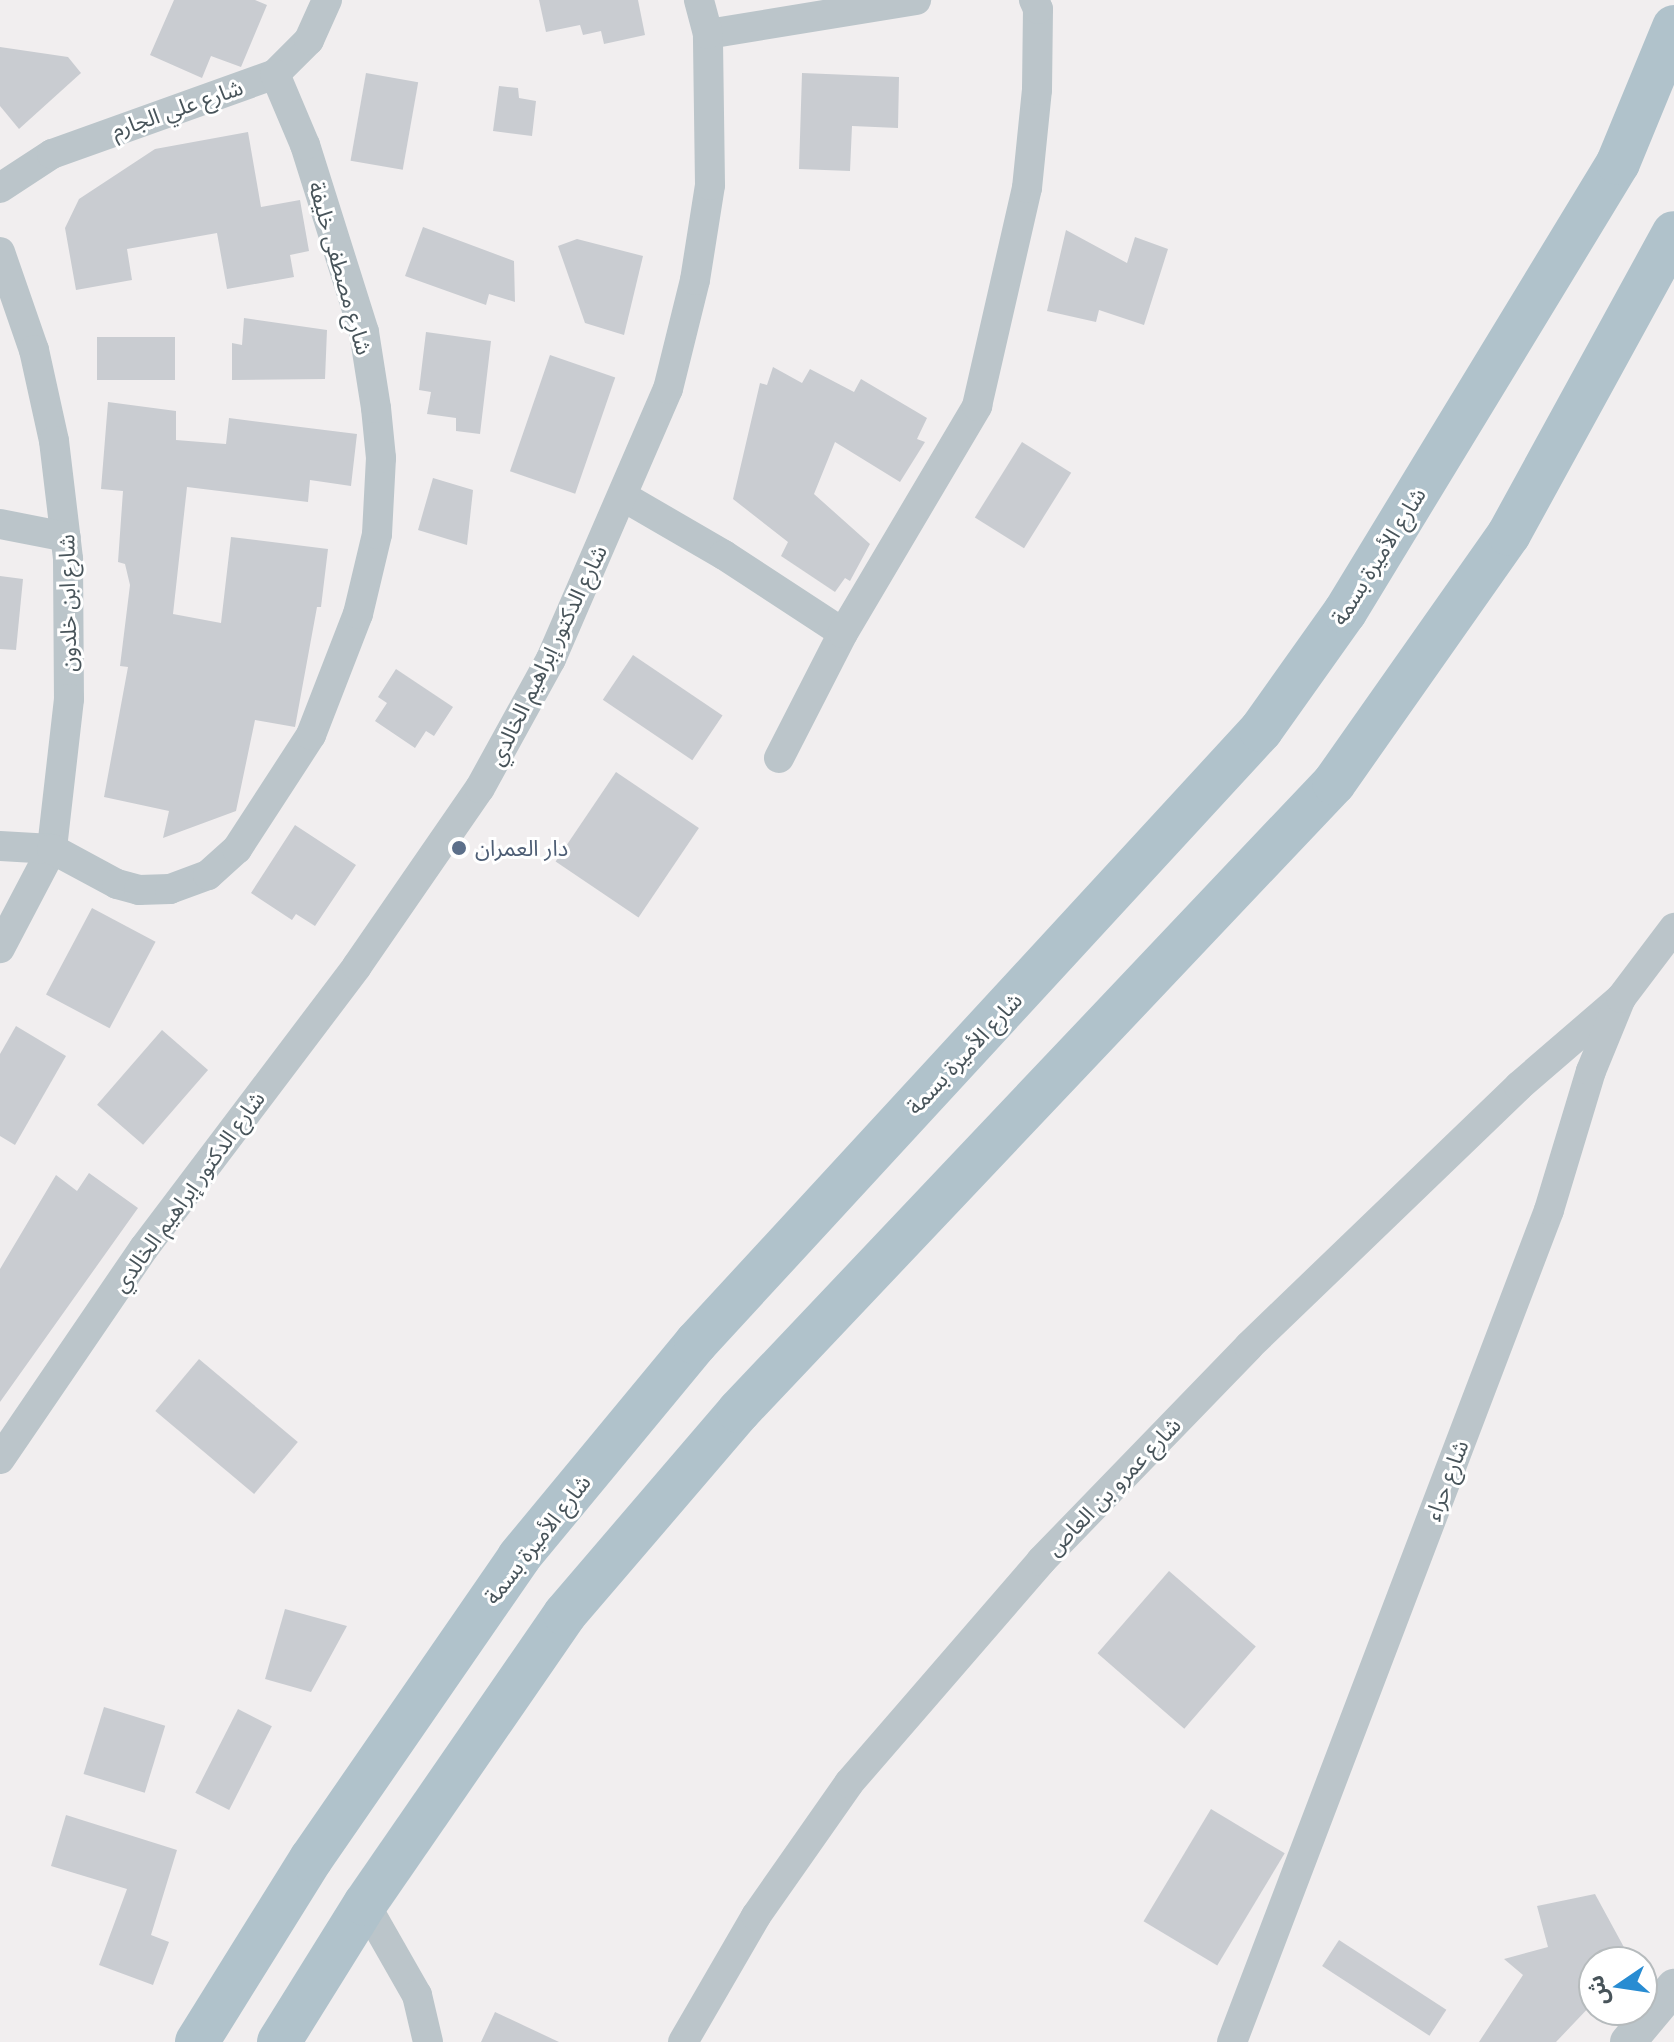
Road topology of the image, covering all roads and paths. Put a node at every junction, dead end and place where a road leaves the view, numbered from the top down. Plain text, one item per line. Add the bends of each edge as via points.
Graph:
1 (327, 0) edge
2 (699, 0) edge
3 (916, 0) edge
4 (1034, 0) edge
5 (1656, 0) edge
6 (1674, 27) edge
7 (708, 34) junction
8 (275, 74) junction
9 (1645, 95) junction
10 (0, 188) edge
11 (1674, 233) edge
12 (0, 252) edge
13 (624, 497) junction
14 (0, 524) edge
15 (66, 537) junction
16 (843, 633) junction
17 (779, 758) dead end
18 (0, 846) edge
19 (52, 849) junction
20 (1674, 928) edge
21 (0, 948) edge
22 (1621, 998) junction
23 (0, 1459) edge
24 (365, 1904) junction
25 (1674, 1987) edge
26 (197, 2042) edge
27 (279, 2042) edge
28 (428, 2042) edge
29 (683, 2042) edge
30 (1232, 2042) edge
31 (1628, 2042) edge

1 - 8 street, شارع علي الجارم via 309,40
2 - 7 street, شارع الدكتور إبراهيم الخالدي
3 - 7 street
4 - 16 street via 1037,90 1027,188 977,406
5 - 9 main road
6 - 9 main road, شارع الأميرة بسمة
7 - 13 street, شارع الدكتور إبراهيم الخالدي via 710,185 695,280 668,389
8 - 10 street, شارع علي الجارم via 52,154
8 - 19 street, شارع مصطفى خليفة via 305,145 364,332 376,408 381,458 377,534 358,614 311,735 237,849 208,875 170,889 139,890
9 - 26 main road, شارع الأميرة بسمة via 1618,163 1345,612 1261,730 696,1343 519,1557 311,1859
11 - 24 main road via 1509,534 1334,783 739,1411 565,1614
12 - 15 street, شارع ابن خلدون via 34,350 54,441
13 - 16 street
13 - 23 street, شارع الدكتور إبراهيم الخالدي via 551,659 480,788 357,966 144,1248
14 - 15 street
15 - 19 street, شارع ابن خلدون via 69,699
16 - 17 street
18 - 19 street, شارع مصطفى خليفة
19 - 21 street, شارع ابن خلدون
20 - 22 street, شارع حراء
22 - 29 street, شارع عمرو بن العاص via 1519,1086 1272,1324 1041,1561 849,1783 756,1916
22 - 30 street, شارع حراء via 1591,1071 1549,1210
24 - 27 main road
24 - 28 street via 412,1985
25 - 31 street

